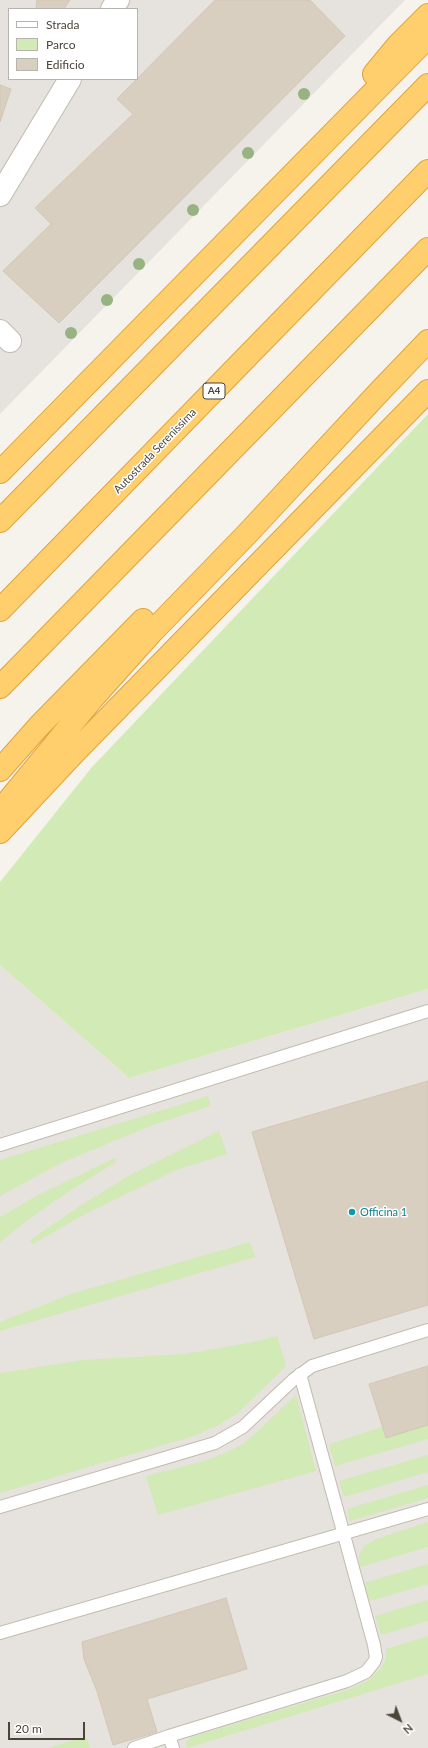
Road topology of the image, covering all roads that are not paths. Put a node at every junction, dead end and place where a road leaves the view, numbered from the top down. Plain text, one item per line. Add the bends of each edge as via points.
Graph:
1 (428, 15) edge
2 (428, 38) edge
3 (69, 80) edge
4 (428, 85) edge
5 (428, 171) edge
6 (0, 195) edge
7 (272, 196) junction
8 (428, 249) edge
9 (428, 341) edge
10 (381, 390) junction
11 (428, 391) edge
12 (0, 472) edge
13 (0, 521) edge
14 (0, 610) edge
15 (0, 687) edge
16 (0, 770) edge
17 (0, 811) edge
18 (0, 832) edge
19 (428, 1011) edge
20 (0, 1145) edge
21 (428, 1330) edge
22 (300, 1374) junction
23 (0, 1507) edge
24 (428, 1509) edge
25 (344, 1533) junction
26 (0, 1633) edge
27 (169, 1736) junction
28 (134, 1748) edge
29 (173, 1748) edge

1 - 7 highway via 398,45
2 - 7 highway
3 - 6 street
4 - 13 highway
5 - 14 highway, Autostrada Serenissima / A4
7 - 12 highway
8 - 15 highway
9 - 10 highway
10 - 16 highway via 238,524
10 - 17 highway via 151,633 92,699
11 - 18 highway via 95,731
19 - 20 lane
21 - 22 lane via 323,1361
22 - 23 lane via 243,1427 215,1443
22 - 25 lane
24 - 25 lane
25 - 26 lane
25 - 27 lane via 376,1653 371,1667 347,1681
27 - 28 lane
27 - 29 lane

